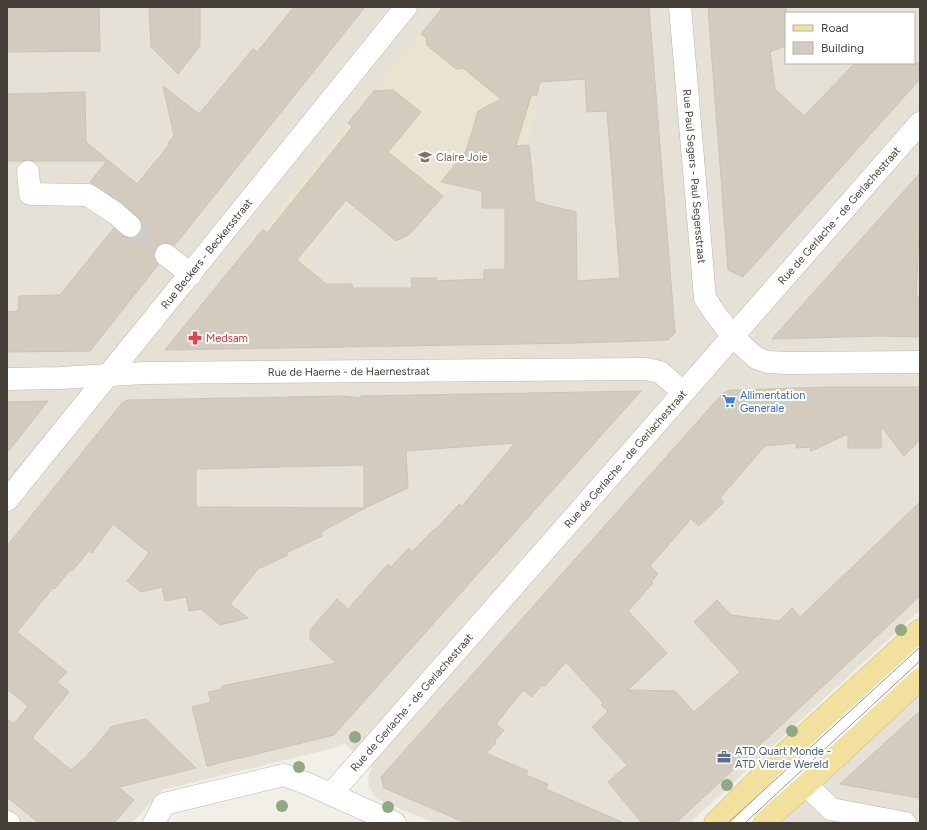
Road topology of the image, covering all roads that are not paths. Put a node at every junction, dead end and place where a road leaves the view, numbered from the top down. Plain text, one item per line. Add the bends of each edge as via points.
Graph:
1 (406, 7) edge
2 (680, 7) edge
3 (920, 123) edge
4 (28, 172) dead end
5 (130, 226) tunnel mouth
6 (166, 255) tunnel mouth
7 (190, 274) junction
8 (733, 337) junction
9 (920, 362) edge
10 (107, 375) junction
11 (7, 379) edge
12 (684, 392) junction
13 (7, 500) edge
14 (920, 630) edge
15 (920, 654) edge
16 (920, 679) edge
17 (793, 772) junction
18 (331, 794) junction
19 (154, 823) edge
20 (395, 823) edge
21 (715, 823) edge
22 (737, 823) edge
23 (763, 823) edge
24 (905, 823) edge

1 - 7 street, Rue Beckers - Beckersstraat
2 - 8 street, Rue Paul Segers - Paul Segersstraat via 705,298
3 - 8 street, Rue de Gerlache - de Gerlachestraat
4 - 5 street via 30,194 88,195 115,212
6 - 7 street
7 - 10 street, Rue Beckers - Beckersstraat
8 - 9 street via 756,358 768,362
8 - 12 street, Rue de Gerlache - de Gerlachestraat
10 - 11 street, Rue de Haerne - de Haernestraat
10 - 12 street, Rue de Haerne - de Haernestraat via 646,369 660,372
10 - 13 street, Rue Beckers - Beckersstraat
12 - 18 street, Rue de Gerlache - de Gerlachestraat
14 - 17 main road
15 - 17 street
16 - 17 main road
17 - 21 main road
17 - 22 street
17 - 23 main road
17 - 24 street via 831,809
18 - 19 street via 284,775 164,804
18 - 20 street

